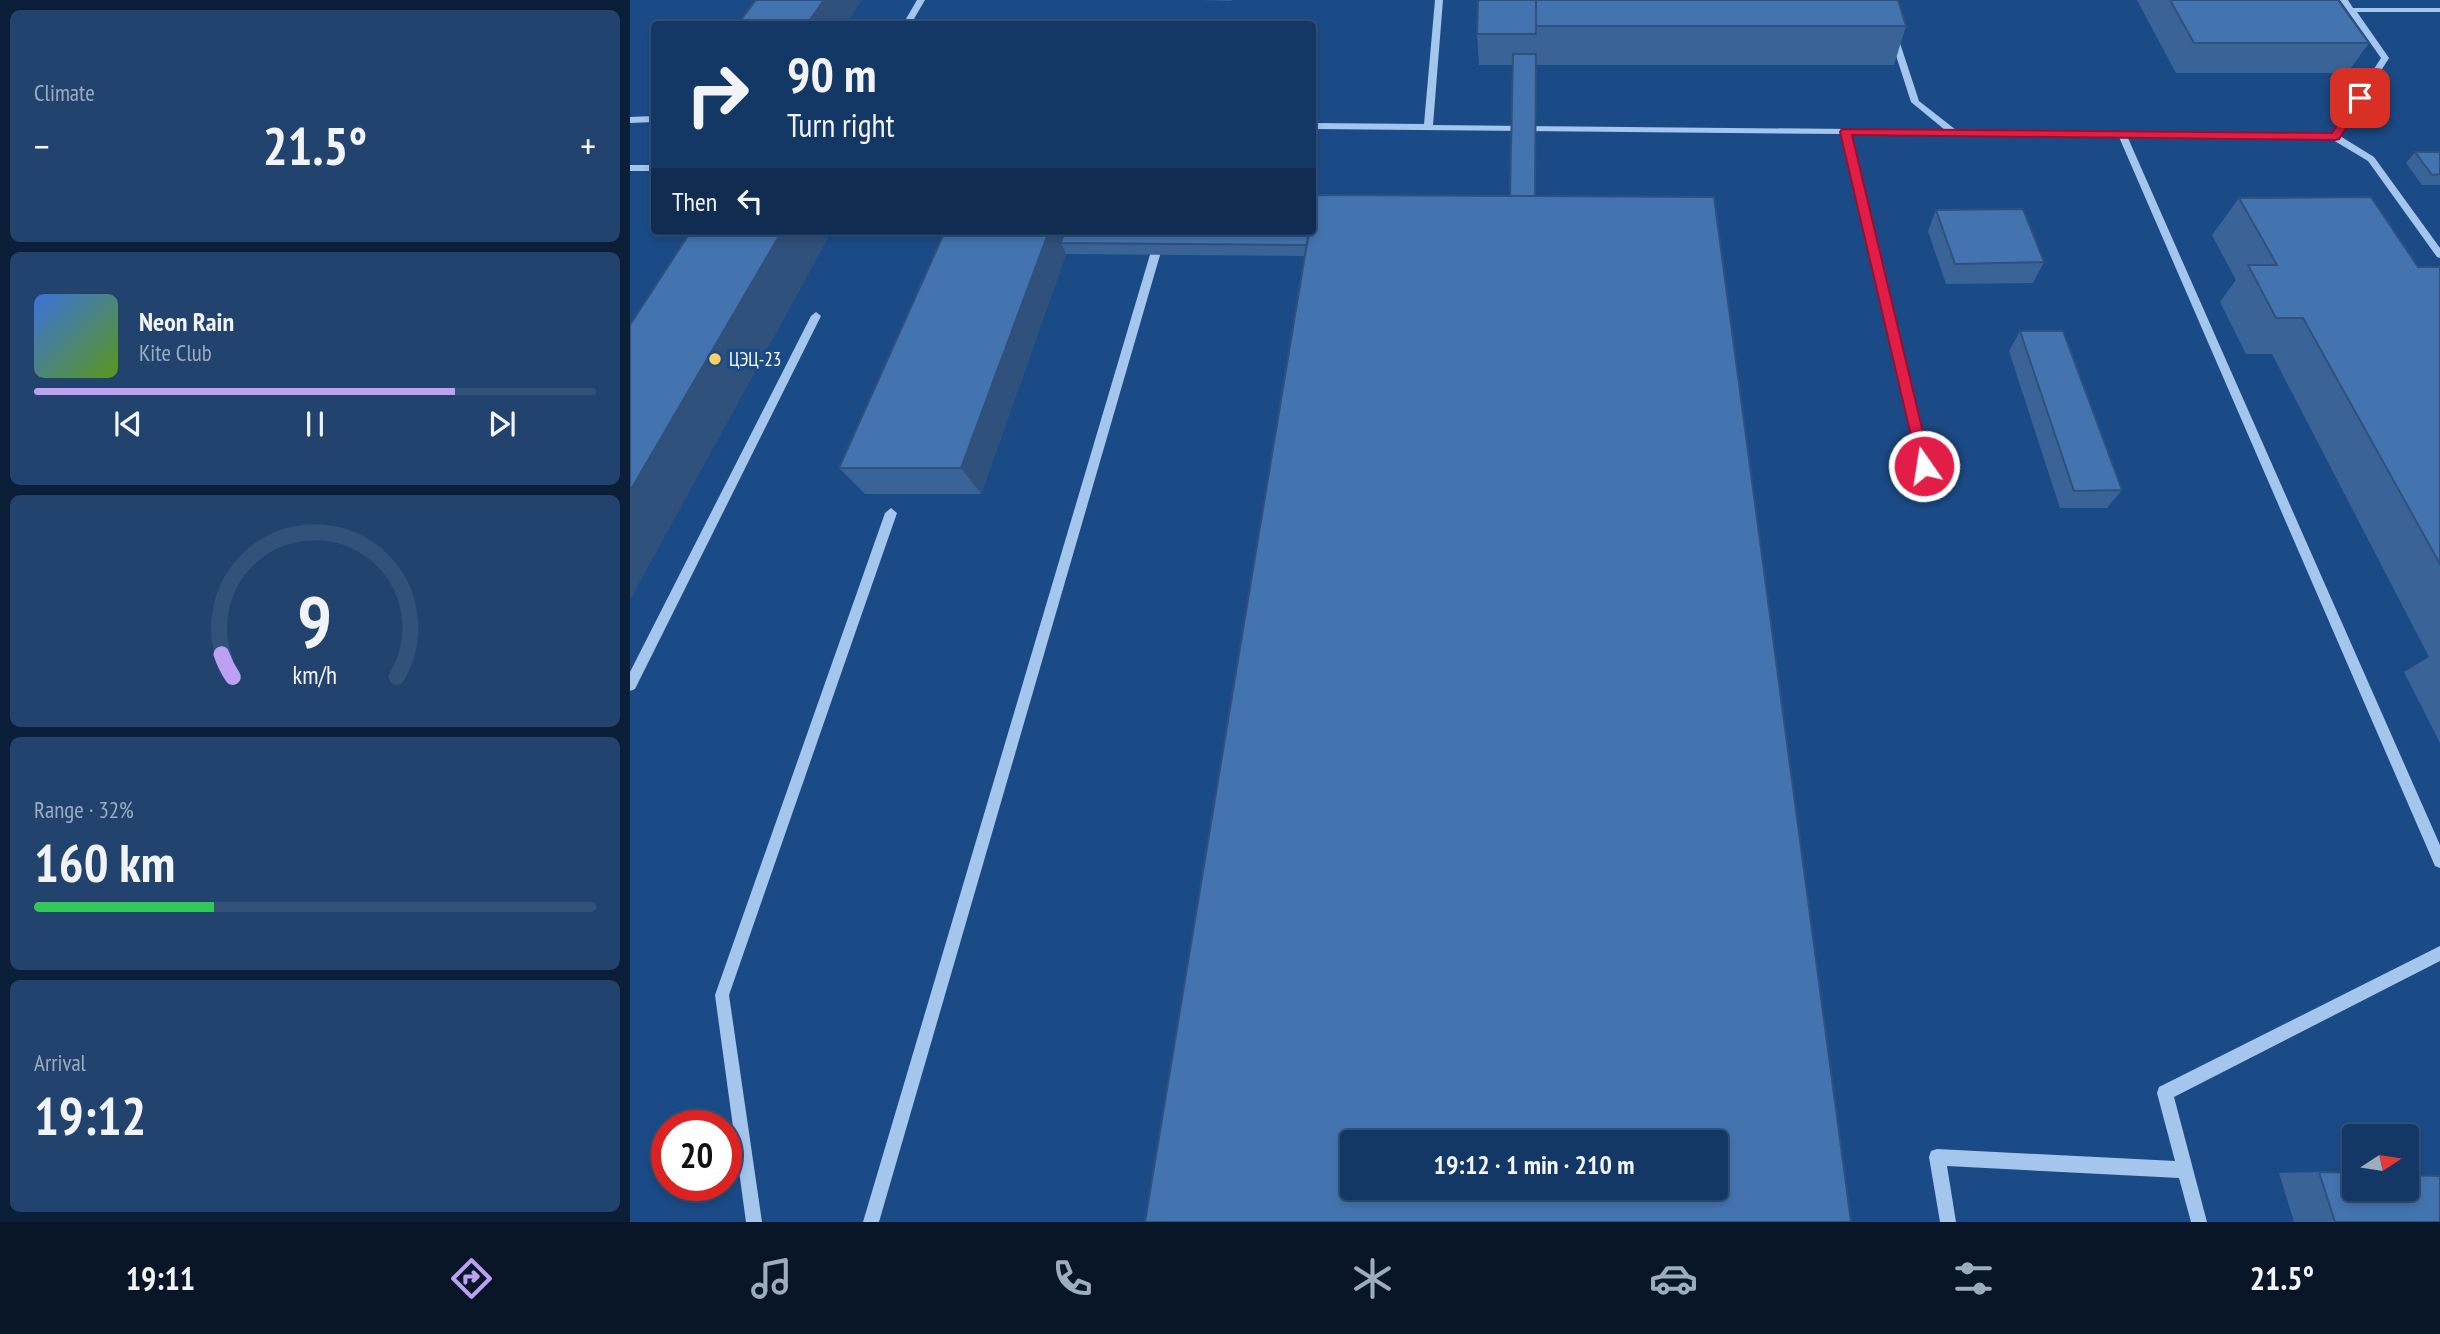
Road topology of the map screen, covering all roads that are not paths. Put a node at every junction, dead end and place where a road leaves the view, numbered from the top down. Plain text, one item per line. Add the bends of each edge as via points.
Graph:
1 (921, 0) edge
2 (1439, 0) edge
3 (2344, 0) edge
4 (2351, 10) junction
5 (2440, 10) edge
6 (910, 21) edge
7 (1891, 27) edge
8 (651, 119) edge
9 (630, 120) edge
10 (1316, 126) edge
11 (1428, 127) junction
12 (1846, 132) junction
13 (1955, 133) junction
14 (2122, 135) junction
15 (2335, 137) junction
16 (630, 168) edge
17 (651, 168) edge
18 (1161, 235) edge
19 (2440, 255) edge
20 (816, 316) dead end
21 (1924, 466) dead end
22 (891, 513) dead end
23 (630, 685) edge
24 (2440, 861) edge
25 (2440, 953) edge
26 (2185, 1170) junction
27 (754, 1222) edge
28 (871, 1222) edge
29 (1948, 1222) edge
30 (2199, 1222) edge

1 - 6 lane
2 - 11 lane
3 - 4 lane
4 - 5 lane
4 - 15 lane via 2385,58
7 - 13 lane via 1915,102
8 - 9 lane
10 - 11 lane
11 - 12 lane
12 - 13 lane
12 - 21 lane
13 - 14 lane
14 - 15 lane
14 - 24 lane
15 - 19 lane via 2371,159
16 - 17 lane
18 - 28 lane
20 - 23 lane
22 - 27 lane via 722,995
25 - 26 lane via 2165,1093
26 - 29 lane via 1937,1157
26 - 30 lane

